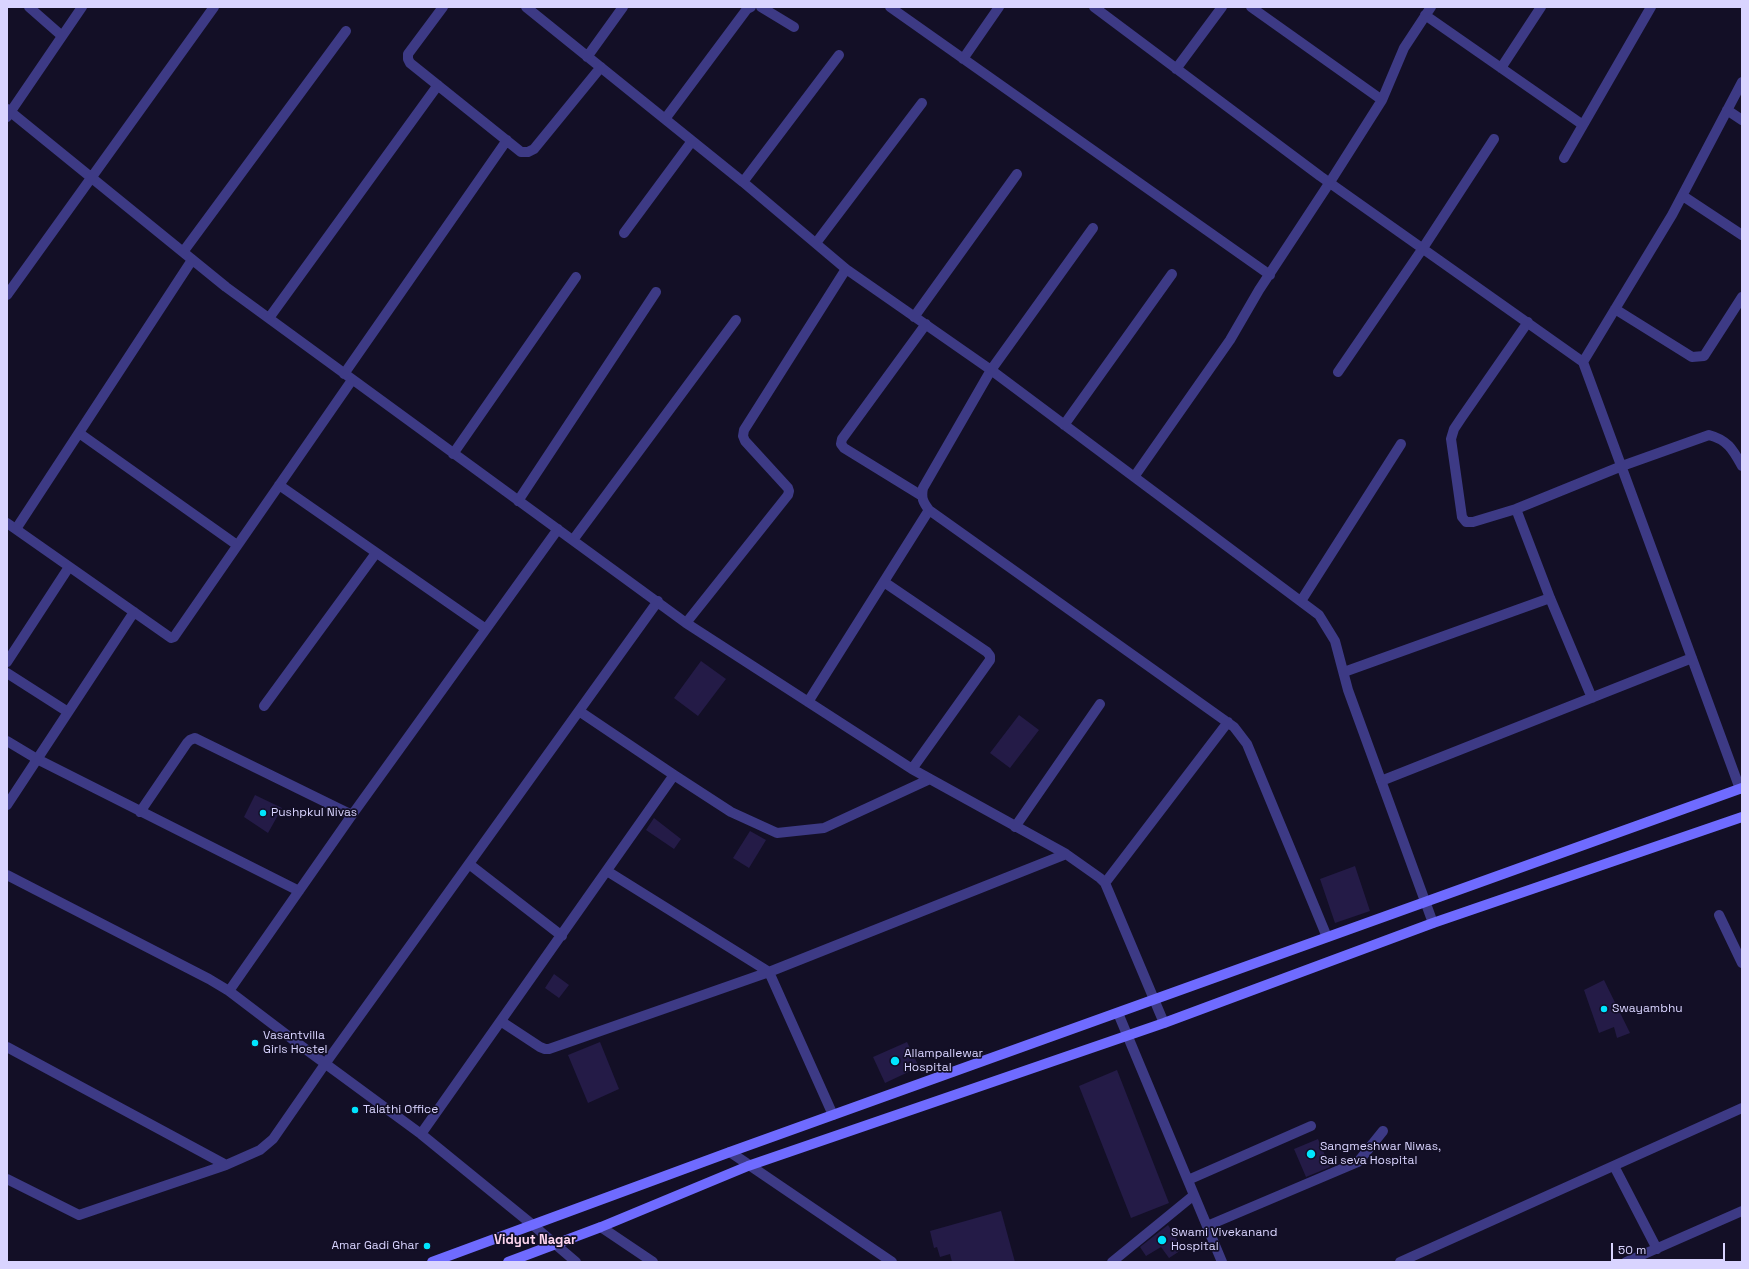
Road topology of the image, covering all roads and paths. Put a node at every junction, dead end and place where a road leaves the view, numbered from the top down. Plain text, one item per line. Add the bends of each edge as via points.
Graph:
1 (29, 7) edge
2 (82, 7) edge
3 (214, 7) edge
4 (443, 7) edge
5 (526, 7) edge
6 (623, 7) edge
7 (751, 7) edge
8 (760, 7) edge
9 (890, 7) edge
10 (999, 7) edge
11 (1094, 7) edge
12 (1222, 7) edge
13 (1251, 7) edge
14 (1542, 7) edge
15 (1651, 7) edge
16 (1428, 11) edge
17 (794, 27) dead end
18 (346, 31) dead end
19 (62, 36) junction
20 (839, 56) dead end
21 (588, 57) junction
22 (963, 59) junction
23 (601, 67) junction
24 (1501, 68) junction
25 (1176, 69) junction
26 (1742, 82) edge
27 (438, 85) junction
28 (1382, 100) junction
29 (922, 103) dead end
30 (1727, 110) junction
31 (8, 113) edge
32 (665, 119) junction
33 (1742, 120) edge
34 (1583, 125) junction
35 (1494, 139) dead end
36 (507, 140) junction
37 (692, 141) junction
38 (1564, 158) dead end
39 (1017, 174) dead end
40 (91, 177) junction
41 (743, 182) junction
42 (1330, 182) junction
43 (1683, 196) junction
44 (1093, 228) dead end
45 (624, 233) dead end
46 (1742, 235) edge
47 (816, 243) junction
48 (1423, 248) junction
49 (183, 252) junction
50 (192, 260) junction
51 (846, 269) junction
52 (1172, 274) dead end
53 (1270, 275) junction
54 (576, 277) dead end
55 (656, 292) dead end
56 (7, 295) edge
57 (1742, 297) edge
58 (1615, 309) junction
59 (914, 317) junction
60 (269, 318) junction
61 (736, 320) dead end
62 (1528, 322) junction
63 (926, 324) junction
64 (1583, 362) junction
65 (991, 370) junction
66 (1338, 372) dead end
67 (348, 377) junction
68 (1064, 424) junction
69 (79, 433) junction
70 (1401, 444) dead end
71 (453, 454) junction
72 (1622, 466) junction
73 (1742, 466) edge
74 (1134, 477) junction
75 (279, 485) junction
76 (922, 496) junction
77 (518, 500) junction
78 (1516, 509) junction
79 (929, 510) junction
80 (7, 524) edge
81 (16, 529) junction
82 (558, 529) junction
83 (573, 540) junction
84 (237, 545) junction
85 (376, 553) junction
86 (69, 567) junction
87 (884, 582) junction
88 (1550, 598) junction
89 (658, 601) junction
90 (1301, 601) junction
91 (134, 612) junction
92 (686, 623) junction
93 (486, 629) junction
94 (1692, 658) junction
95 (7, 662) edge
96 (1344, 672) junction
97 (7, 673) edge
98 (1592, 698) junction
99 (808, 702) junction
100 (1100, 704) dead end
101 (264, 706) dead end
102 (579, 711) junction
103 (68, 712) junction
104 (1228, 722) junction
105 (7, 741) edge
106 (37, 759) junction
107 (912, 769) junction
108 (674, 775) junction
109 (930, 779) junction
110 (1381, 781) junction
111 (1741, 789) edge
112 (7, 805) edge
113 (140, 812) junction
114 (352, 815) junction
115 (1742, 817) edge
116 (1015, 827) junction
117 (1066, 854) junction
118 (469, 864) junction
119 (607, 871) junction
120 (7, 875) edge
121 (1105, 883) junction
122 (299, 892) junction
123 (1425, 902) junction
124 (1719, 915) dead end
125 (1434, 923) junction
126 (562, 936) junction
127 (1327, 937) junction
128 (1742, 963) edge
129 (768, 972) junction
130 (229, 991) junction
131 (1154, 1000) junction
132 (1118, 1013) junction
133 (502, 1022) junction
134 (1164, 1023) junction
135 (1127, 1035) junction
136 (7, 1047) edge
137 (325, 1064) junction
138 (1742, 1108) edge
139 (833, 1115) junction
140 (1311, 1126) dead end
141 (1383, 1131) dead end
142 (421, 1134) junction
143 (730, 1152) junction
144 (226, 1165) junction
145 (748, 1166) junction
146 (1614, 1166) junction
147 (7, 1179) edge
148 (1188, 1180) junction
149 (1194, 1195) junction
150 (1742, 1211) edge
151 (534, 1226) junction
152 (1207, 1226) junction
153 (601, 1227) junction
154 (556, 1245) junction
155 (1656, 1249) junction
156 (432, 1262) edge
157 (508, 1262) edge
158 (576, 1262) edge
159 (653, 1262) edge
160 (892, 1262) edge
161 (1112, 1262) edge
162 (1222, 1262) edge
163 (1400, 1262) edge
164 (1626, 1262) edge

1 - 19 street
2 - 19 street
3 - 40 street
4 - 27 street via 408,54 410,63
5 - 21 street
6 - 21 street
7 - 32 street
8 - 17 street
9 - 22 street
10 - 22 street
11 - 25 street
12 - 25 street
13 - 28 street
14 - 24 street
15 - 34 street
16 - 24 street
16 - 28 street via 1404,48
18 - 49 street
19 - 31 street
20 - 41 street
21 - 23 street
22 - 53 street
23 - 32 street
23 - 36 street via 534,149 521,152
24 - 34 street
25 - 42 street
26 - 30 street
27 - 36 street
27 - 60 street
28 - 42 street
29 - 47 street
30 - 33 street
30 - 43 street
31 - 40 street
32 - 37 street
34 - 38 street
35 - 48 street
36 - 67 street
37 - 41 street
37 - 45 street
39 - 59 street
40 - 49 street
40 - 56 street
41 - 47 street
42 - 48 street
42 - 53 street
43 - 46 street
43 - 58 street
44 - 65 street
47 - 51 street
48 - 62 street
48 - 66 street
49 - 50 street
50 - 60 street
50 - 69 street
51 - 59 street
51 - 92 street via 744,430 745,441 788,488 788,495
52 - 68 street
53 - 74 street via 1230,340
54 - 71 street
55 - 77 street
57 - 58 street via 1704,356 1698,358 1692,357
58 - 64 street
59 - 63 street
60 - 67 street
61 - 83 street
62 - 64 street
62 - 78 street via 1454,429 1451,439 1462,517 1466,522
63 - 65 street
63 - 76 street via 842,439 841,444
64 - 72 street
65 - 68 street
65 - 76 street via 924,488
67 - 71 street
67 - 75 street
68 - 74 street
69 - 81 street
69 - 84 street
70 - 90 street
71 - 77 street
72 - 73 street via 1709,435 1726,442
72 - 78 street
72 - 94 street
74 - 90 street
75 - 84 street
75 - 85 street
76 - 79 street
77 - 82 street
78 - 88 street
79 - 87 street
79 - 104 street
80 - 81 street
81 - 86 street
82 - 83 street
82 - 93 street
83 - 89 street
84 - 91 street via 174,636 169,637
85 - 93 street
85 - 101 street
86 - 91 street
86 - 95 street
87 - 99 street
87 - 107 street via 990,656 990,660
88 - 96 street
88 - 98 street
89 - 92 street
89 - 102 street
90 - 96 street via 1319,615 1335,641
91 - 103 street
92 - 99 street
93 - 114 street
94 - 98 street
94 - 111 street
96 - 110 street
97 - 103 street
98 - 110 street
99 - 107 street
100 - 116 street
102 - 108 street
102 - 118 street
103 - 106 street
104 - 121 street
104 - 127 street via 1247,744
105 - 106 street
106 - 112 street
106 - 113 street
107 - 109 street
108 - 109 street via 732,812 777,832 824,828
108 - 119 street
109 - 116 street
110 - 123 street
111 - 123 main road
113 - 114 street via 187,743 195,738
113 - 122 street
114 - 122 street
115 - 125 main road
116 - 117 street
117 - 121 street
117 - 129 street
118 - 126 street
118 - 137 street
119 - 126 street
119 - 129 street
120 - 130 street
121 - 131 street
122 - 130 street
123 - 125 street
123 - 127 main road
124 - 128 street
125 - 134 main road
126 - 133 street
127 - 131 main road
129 - 133 street via 550,1049 540,1047
129 - 139 street
130 - 137 street
131 - 132 main road
131 - 134 street
132 - 135 street
132 - 139 main road
133 - 142 street
134 - 135 main road
135 - 145 main road
135 - 148 street
136 - 144 street
137 - 142 street
137 - 144 street via 274,1138 260,1150
138 - 146 street
139 - 143 main road
140 - 148 street
141 - 152 street via 1358,1162
142 - 151 street
143 - 145 street
143 - 151 main road
144 - 147 street via 79,1215
145 - 153 main road
145 - 160 street
146 - 155 street
146 - 163 street
148 - 149 street
149 - 152 street
149 - 161 street
150 - 155 street
151 - 154 street
151 - 156 main road
152 - 162 street
153 - 154 main road
153 - 159 street
154 - 157 main road
154 - 158 street
155 - 164 street

